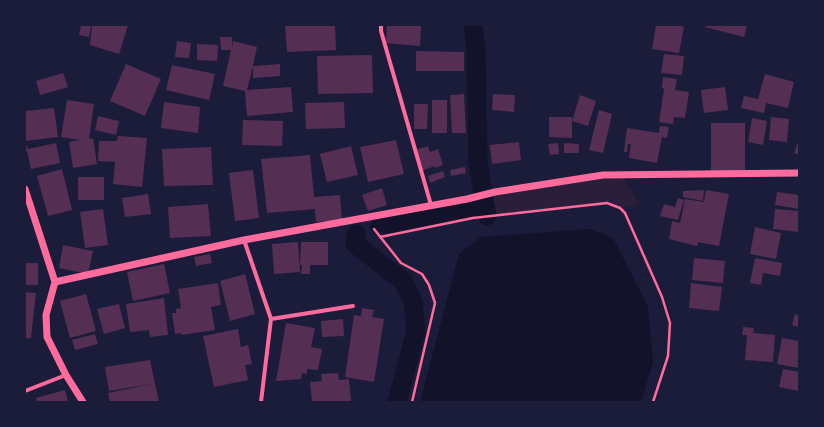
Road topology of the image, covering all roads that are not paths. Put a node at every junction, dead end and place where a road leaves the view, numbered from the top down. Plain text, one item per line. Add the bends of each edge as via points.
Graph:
1 (381, 25) edge
2 (799, 173) edge
3 (25, 189) edge
4 (431, 205) junction
5 (244, 240) junction
6 (55, 282) junction
7 (353, 306) dead end
8 (271, 319) junction
9 (66, 375) junction
10 (25, 391) edge
11 (83, 402) edge
12 (260, 402) edge

1 - 4 street
2 - 4 street via 602,175
3 - 6 street
4 - 5 street
5 - 6 street
5 - 8 street
6 - 9 street via 46,315 47,337
7 - 8 street
8 - 12 street
9 - 10 street
9 - 11 street

